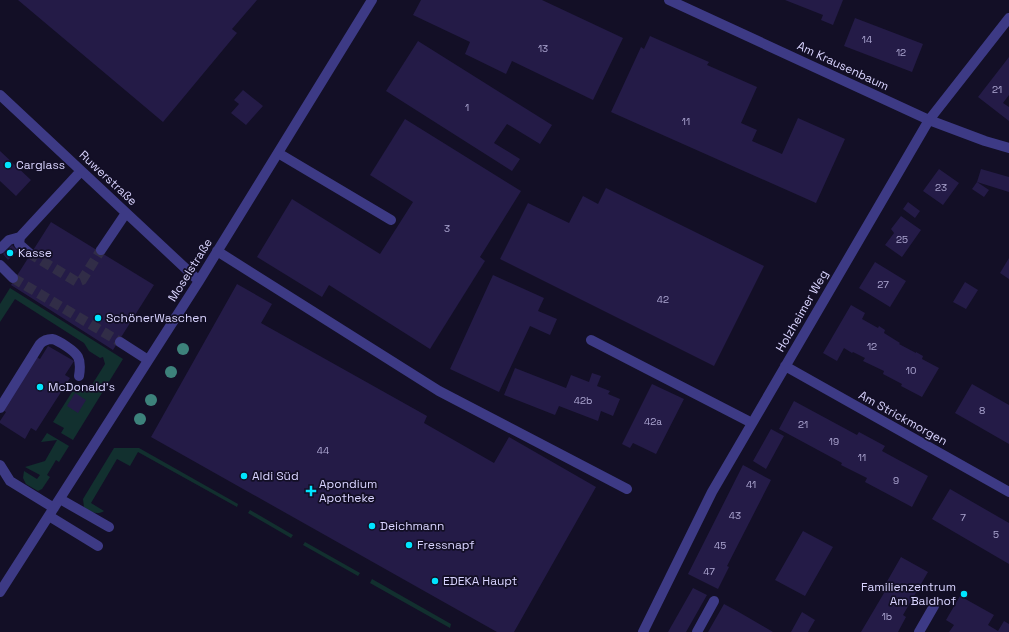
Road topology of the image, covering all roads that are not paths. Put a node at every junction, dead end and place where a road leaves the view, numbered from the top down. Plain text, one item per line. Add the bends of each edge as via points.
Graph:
1 (372, 0) edge
2 (669, 0) edge
3 (1009, 18) edge
4 (0, 95) edge
5 (929, 120) junction
6 (1009, 148) edge
7 (278, 153) junction
8 (81, 171) junction
9 (126, 213) junction
10 (391, 220) dead end
11 (20, 237) junction
12 (0, 249) edge
13 (101, 250) tunnel mouth
14 (217, 251) junction
15 (29, 253) tunnel mouth
16 (0, 265) edge
17 (14, 278) tunnel mouth
18 (199, 280) junction
19 (591, 340) dead end
20 (120, 342) tunnel mouth
21 (148, 360) junction
22 (785, 366) junction
23 (79, 376) dead end
24 (0, 408) edge
25 (752, 423) junction
26 (0, 465) edge
27 (627, 489) dead end
28 (1009, 492) edge
29 (60, 498) junction
30 (52, 512) junction
31 (109, 527) dead end
32 (98, 546) dead end
33 (0, 592) edge
34 (714, 601) dead end
35 (934, 606) dead end
36 (643, 632) edge
37 (697, 632) edge
38 (919, 632) edge

1 - 7 street, Moselstraße
2 - 5 street, Am Krausenbaum
3 - 5 street, Holzheimer Weg
4 - 8 street, Ruwerstraße
5 - 6 street, Am Krausenbaum
5 - 22 street, Holzheimer Weg
7 - 10 street
7 - 14 street, Moselstraße
8 - 9 street, Ruwerstraße
8 - 11 street
9 - 13 street
9 - 18 street, Ruwerstraße
11 - 12 street via 9,240
11 - 15 street via 19,244
14 - 18 street, Moselstraße
14 - 27 street via 439,391
16 - 17 street
18 - 21 street, Moselstraße
19 - 25 street
20 - 21 street
21 - 29 street, Moselstraße
22 - 25 street, Holzheimer Weg
22 - 28 street, Am Strickmorgen
23 - 24 street via 79,359 74,352 53,339 44,341
25 - 36 street, Holzheimer Weg via 712,492
26 - 30 street via 10,481
29 - 30 street, Moselstraße
29 - 31 street
30 - 32 street
30 - 33 street, Moselstraße
34 - 37 street
35 - 38 street

